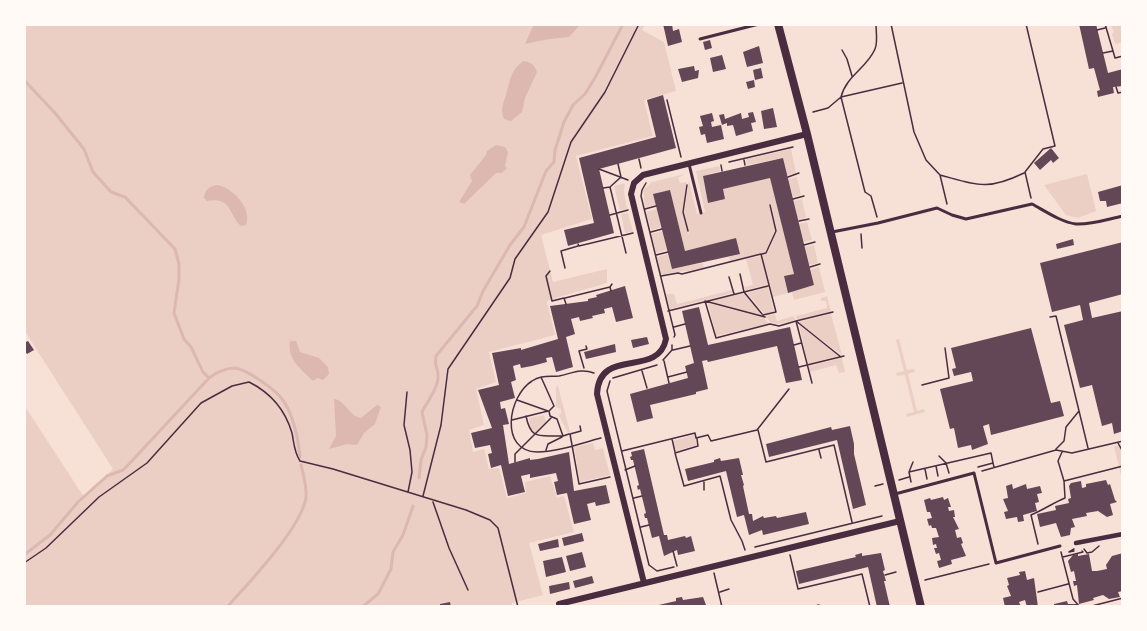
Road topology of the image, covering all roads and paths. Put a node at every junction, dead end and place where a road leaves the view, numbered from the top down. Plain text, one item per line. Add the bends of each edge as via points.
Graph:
1 (639, 24) edge
2 (759, 24) edge
3 (778, 24) edge
4 (876, 24) edge
5 (891, 24) edge
6 (1026, 24) edge
7 (1106, 24) edge
8 (1107, 28) junction
9 (1097, 30) dead end
10 (700, 39) dead end
11 (842, 50) dead end
12 (1113, 51) junction
13 (1103, 53) dead end
14 (1123, 56) edge
15 (852, 76) junction
16 (903, 82) junction
17 (1116, 87) dead end
18 (1123, 92) edge
19 (841, 97) junction
20 (813, 112) dead end
21 (807, 134) junction
22 (793, 147) dead end
23 (744, 159) junction
24 (618, 164) dead end
25 (689, 164) junction
26 (745, 165) dead end
27 (599, 169) dead end
28 (722, 171) dead end
29 (1024, 172) junction
30 (799, 173) dead end
31 (940, 175) junction
32 (621, 177) junction
33 (788, 177) dead end
34 (634, 183) junction
35 (647, 183) dead end
36 (610, 187) junction
37 (603, 188) dead end
38 (804, 196) dead end
39 (793, 199) dead end
40 (770, 204) dead end
41 (1032, 204) junction
42 (657, 206) dead end
43 (635, 209) junction
44 (644, 209) junction
45 (616, 213) junction
46 (701, 213) dead end
47 (949, 214) junction
48 (610, 215) dead end
49 (1123, 216) edge
50 (809, 219) dead end
51 (799, 221) dead end
52 (878, 223) junction
53 (686, 224) dead end
54 (864, 226) junction
55 (662, 230) dead end
56 (640, 231) junction
57 (688, 231) dead end
58 (650, 232) junction
59 (831, 233) junction
60 (622, 235) junction
61 (815, 242) dead end
62 (804, 245) dead end
63 (862, 248) dead end
64 (668, 252) dead end
65 (626, 253) dead end
66 (761, 254) junction
67 (656, 255) junction
68 (726, 258) dead end
69 (706, 263) dead end
70 (728, 263) junction
71 (820, 264) dead end
72 (810, 267) dead end
73 (565, 268) dead end
74 (707, 268) junction
75 (550, 272) dead end
76 (740, 274) dead end
77 (660, 277) junction
78 (729, 277) dead end
79 (769, 286) junction
80 (611, 291) dead end
81 (744, 292) junction
82 (734, 294) junction
83 (564, 298) junction
84 (705, 301) junction
85 (566, 304) dead end
86 (668, 311) junction
87 (833, 312) dead end
88 (659, 313) junction
89 (764, 316) junction
90 (1050, 317) dead end
91 (796, 321) junction
92 (685, 324) dead end
93 (771, 324) junction
94 (673, 327) junction
95 (749, 330) junction
96 (726, 335) junction
97 (750, 335) dead end
98 (728, 340) dead end
99 (801, 343) junction
100 (794, 345) dead end
101 (586, 346) dead end
102 (690, 346) dead end
103 (945, 348) dead end
104 (672, 350) junction
105 (663, 360) junction
106 (807, 365) junction
107 (800, 367) dead end
108 (584, 369) junction
109 (642, 370) junction
110 (687, 372) dead end
111 (601, 376) junction
112 (541, 377) junction
113 (667, 377) junction
114 (669, 383) dead end
115 (812, 383) dead end
116 (922, 385) dead end
117 (646, 388) dead end
118 (789, 389) dead end
119 (407, 392) dead end
120 (517, 400) junction
121 (1079, 410) junction
122 (549, 411) junction
123 (526, 416) junction
124 (552, 418) junction
125 (511, 420) junction
126 (580, 426) dead end
127 (757, 430) junction
128 (570, 434) junction
129 (535, 435) junction
130 (563, 436) junction
131 (608, 437) junction
132 (696, 438) junction
133 (672, 439) junction
134 (1118, 442) junction
135 (1123, 442) edge
136 (572, 445) junction
137 (522, 447) junction
138 (819, 449) junction
139 (1088, 449) junction
140 (1056, 450) junction
141 (546, 451) junction
142 (1062, 451) junction
143 (621, 452) junction
144 (675, 453) junction
145 (1123, 453) edge
146 (939, 456) dead end
147 (821, 458) dead end
148 (515, 462) dead end
149 (913, 462) dead end
150 (993, 463) junction
151 (946, 464) junction
152 (635, 466) dead end
153 (936, 466) junction
154 (1123, 466) edge
155 (994, 467) junction
156 (924, 469) junction
157 (971, 469) dead end
158 (625, 470) junction
159 (909, 472) junction
160 (974, 473) junction
161 (949, 474) dead end
162 (617, 475) junction
163 (938, 477) dead end
164 (703, 481) junction
165 (1064, 481) junction
166 (920, 482) dead end
167 (912, 483) dead end
168 (579, 484) junction
169 (582, 489) dead end
170 (704, 490) dead end
171 (408, 493) junction
172 (895, 494) junction
173 (642, 496) dead end
174 (422, 497) junction
175 (632, 498) junction
176 (433, 500) junction
177 (882, 516) dead end
178 (900, 522) junction
179 (853, 523) junction
180 (649, 525) dead end
181 (639, 527) junction
182 (1123, 534) edge
183 (1108, 537) junction
184 (1076, 543) dead end
185 (1060, 546) joint
186 (756, 547) dead end
187 (788, 549) junction
188 (745, 550) dead end
189 (673, 551) dead end
190 (1040, 551) junction
191 (1063, 556) junction
192 (24, 563) edge
193 (996, 563) junction
194 (713, 567) junction
195 (794, 571) junction
196 (789, 572) dead end
197 (896, 572) dead end
198 (885, 575) dead end
199 (925, 580) dead end
200 (644, 583) junction
201 (1069, 584) junction
202 (729, 589) dead end
203 (468, 590) dead end
204 (719, 592) junction
205 (1038, 592) dead end
206 (1123, 599) edge
207 (1123, 602) edge
208 (559, 605) edge
209 (819, 605) dead end
210 (518, 607) edge
211 (722, 607) edge
212 (812, 607) edge
213 (870, 607) edge
214 (921, 607) edge
215 (1080, 607) edge
216 (1088, 607) edge

1 - 174 path via 605,92 571,142 548,212 515,259 510,278 448,369 441,425
2 - 10 lane
3 - 21 street
4 - 15 path via 876,48
5 - 16 path
6 - 29 path via 1055,146 1043,149
7 - 8 path
8 - 9 path
8 - 12 path
11 - 15 path
12 - 13 path
12 - 14 path via 1115,58
15 - 19 path
16 - 19 path
16 - 31 path via 920,148
17 - 18 path via 1118,93
19 - 20 path via 828,108
19 - 52 path via 865,192 871,196
21 - 25 street
21 - 59 street
22 - 23 path
23 - 26 path
23 - 28 path via 720,164
24 - 32 path
25 - 34 street via 643,175
25 - 46 lane
27 - 32 path
29 - 31 path via 995,184 980,185
29 - 41 path
30 - 33 path
31 - 47 path
32 - 34 path
32 - 36 path
34 - 43 street via 631,194
35 - 44 path via 640,196
36 - 37 path
36 - 45 path
38 - 39 path
40 - 66 path via 776,231 766,254
41 - 47 lane via 966,219
41 - 49 lane via 1075,224
42 - 44 path
43 - 45 path
43 - 56 street
44 - 58 path
45 - 48 path
45 - 60 path
47 - 52 lane via 937,208
50 - 51 path
52 - 54 lane
53 - 57 path
54 - 59 lane
54 - 63 path
55 - 58 path
56 - 60 path
56 - 88 street
58 - 67 path
59 - 172 street
60 - 65 path
60 - 73 path via 561,250
61 - 62 path
64 - 67 path
66 - 70 path
66 - 79 path
67 - 77 path
68 - 70 path
69 - 74 path
70 - 74 path
71 - 72 path
74 - 77 path
75 - 83 path via 546,276 552,301
76 - 81 path
77 - 86 path
78 - 82 path
79 - 81 path
79 - 89 path via 776,312
80 - 83 path via 611,285
81 - 82 path
81 - 89 path
82 - 84 path
83 - 85 path
84 - 86 path
84 - 89 path
84 - 96 path via 716,338
86 - 88 path
86 - 94 path
87 - 91 path
88 - 111 street via 666,339 660,353 609,369
89 - 93 path
90 - 121 path via 1056,316
91 - 93 path
91 - 99 path
91 - 106 path via 843,356
92 - 94 path
93 - 95 path
94 - 104 path
95 - 96 path
95 - 97 path
96 - 98 path
99 - 100 path
99 - 106 path
101 - 108 path via 587,349 579,351
102 - 104 path
103 - 116 path via 949,378
104 - 105 path
105 - 109 path
105 - 113 path
106 - 107 path
106 - 115 path
108 - 111 path
108 - 112 path
109 - 117 path
109 - 143 path via 617,376 608,384
110 - 113 path
111 - 131 street via 597,394
112 - 120 path via 530,382
112 - 122 path via 554,406
113 - 114 path
118 - 127 path
119 - 171 path via 404,425 412,471
120 - 122 path
120 - 125 path
121 - 139 path
121 - 140 path
122 - 123 path
122 - 124 path
123 - 125 path
123 - 129 path via 529,430
124 - 129 path
124 - 130 path via 557,419
125 - 137 path via 511,430
126 - 128 path via 581,431
127 - 132 path via 711,441 708,435
127 - 138 path via 766,462
128 - 130 path
128 - 136 path
129 - 130 path
129 - 137 path
130 - 141 path via 548,444
131 - 136 path
131 - 162 street
132 - 133 path via 695,433
132 - 144 path via 699,446
133 - 143 path
133 - 144 path
134 - 135 path
134 - 139 path
134 - 145 path
136 - 141 path
136 - 168 path
137 - 141 path
137 - 148 path via 515,454
138 - 147 path
138 - 179 path via 834,445
139 - 142 path
140 - 142 path
140 - 155 path
142 - 165 path via 1058,461
143 - 158 path
144 - 164 path via 684,486
146 - 151 path
149 - 159 path
150 - 151 path via 991,453
150 - 155 path
150 - 157 path
151 - 153 path
151 - 161 path
152 - 158 path
153 - 156 path
153 - 163 path
154 - 165 path
155 - 160 path
156 - 159 path
156 - 166 path via 927,480
158 - 175 path
159 - 167 path
160 - 172 lane
160 - 193 lane
162 - 168 path
162 - 200 street
164 - 170 path
164 - 188 path via 720,477
165 - 190 path via 1065,498 1031,514
168 - 169 path
171 - 174 path
171 - 192 path via 300,461 279,404 249,382 232,386 201,403 147,463 99,497 46,548
172 - 178 street
173 - 175 path
174 - 176 path
175 - 181 path
176 - 203 path
176 - 210 path via 490,520 498,528
177 - 179 path
178 - 187 street
178 - 214 street
179 - 186 path
180 - 181 path
181 - 189 path via 649,565 657,571 677,566
182 - 183 street
183 - 184 street
183 - 191 path via 1092,552 1081,548 1068,551 1083,552
185 - 190 lane
185 - 191 path
187 - 194 street
187 - 195 path
190 - 193 lane
191 - 201 path
193 - 199 path
194 - 200 street
194 - 204 path
195 - 196 path
195 - 213 path via 798,589 862,574
197 - 198 path
200 - 208 street
201 - 205 path
201 - 215 path
202 - 204 path
204 - 211 path
206 - 207 path
206 - 216 path
209 - 212 path

